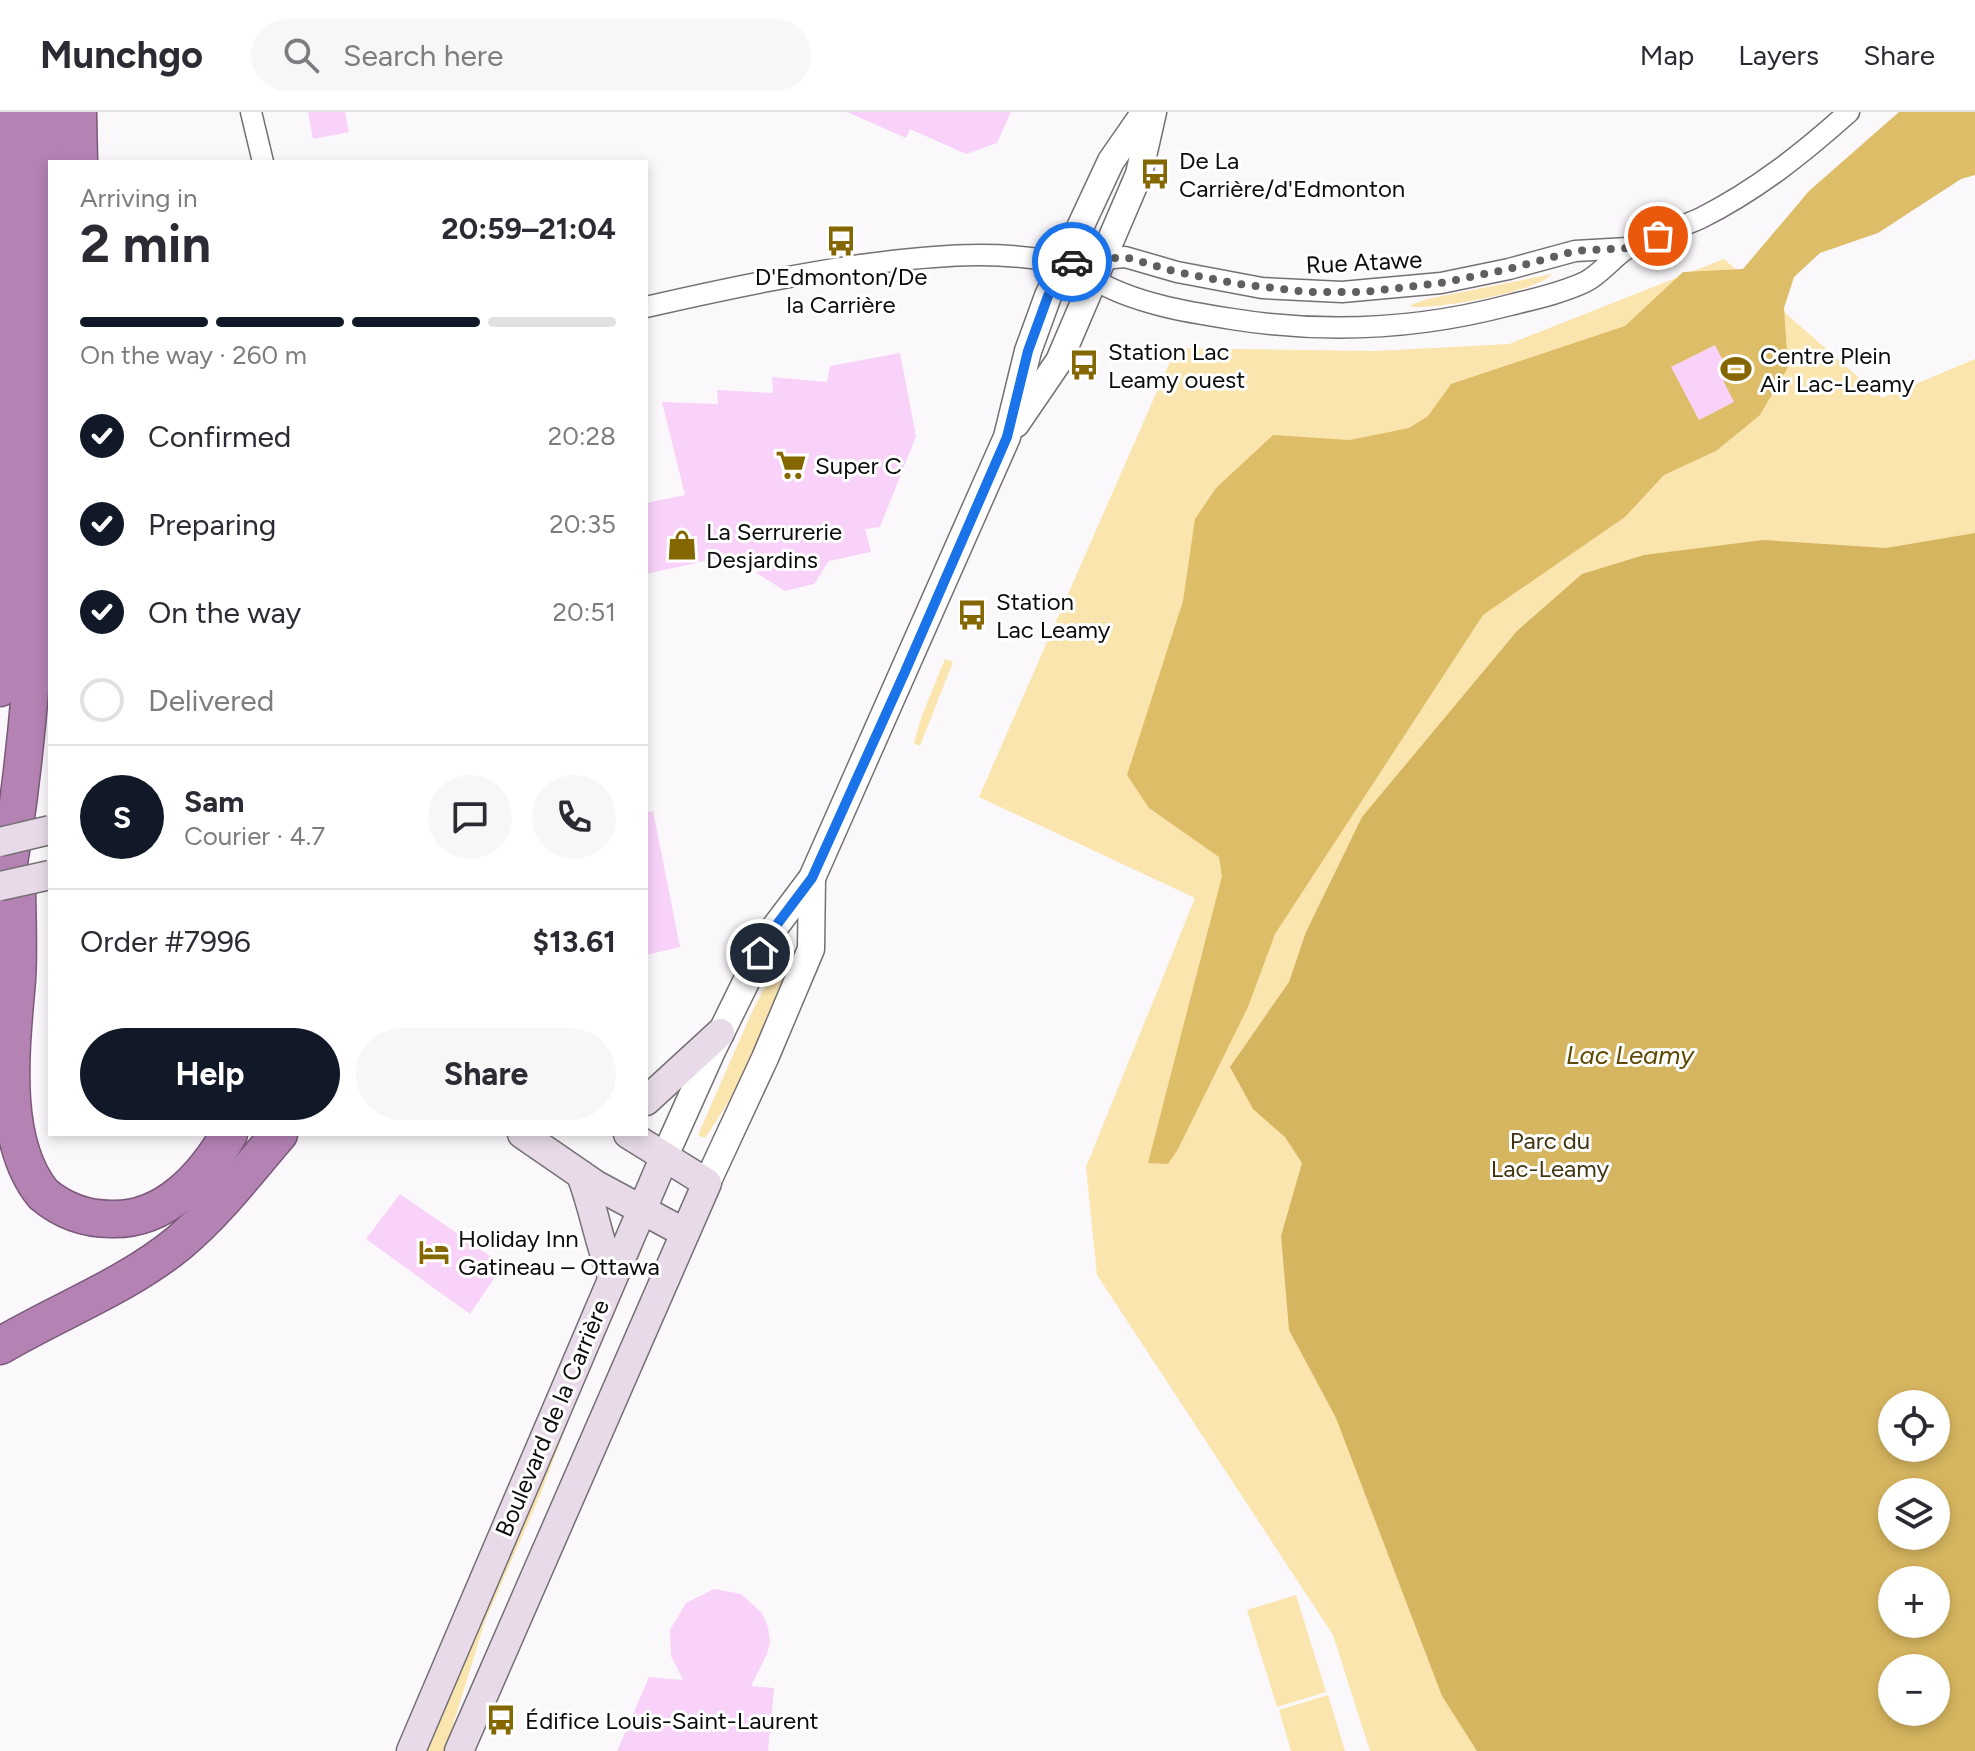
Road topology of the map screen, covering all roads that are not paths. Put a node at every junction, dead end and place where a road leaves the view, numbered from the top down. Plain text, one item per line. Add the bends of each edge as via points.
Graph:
1 (16, 112) edge
2 (46, 112) edge
3 (78, 112) edge
4 (251, 112) edge
5 (1145, 112) edge
6 (1153, 112) edge
7 (1849, 112) edge
8 (79, 160) edge
9 (263, 160) edge
10 (1628, 248) junction
11 (1065, 263) junction
12 (1098, 269) junction
13 (648, 307) edge
14 (1007, 437) junction
15 (0, 688) edge
16 (22, 831) edge
17 (48, 875) edge
18 (812, 878) junction
19 (0, 886) edge
20 (0, 913) edge
21 (720, 1033) junction
22 (648, 1099) edge
23 (228, 1136) edge
24 (525, 1136) edge
25 (631, 1136) edge
26 (269, 1142) edge
27 (664, 1158) junction
28 (581, 1175) junction
29 (707, 1183) junction
30 (642, 1210) junction
31 (685, 1233) junction
32 (612, 1276) junction
33 (0, 1346) edge
34 (411, 1751) edge
35 (459, 1751) edge

1 - 15 highway
2 - 16 highway via 36,596
3 - 8 highway
4 - 9 street
5 - 11 street, Boulevard de la Carrière via 1111,161
6 - 12 street, Boulevard de la Carrière via 1139,174
7 - 10 street, Rue Atawe via 1755,188 1697,220
10 - 12 street, Rue Atawe via 1575,251 1441,283 1353,292 1262,288 1125,257
10 - 12 street, Rue Atawe via 1587,281 1538,298 1438,320 1367,327 1285,326 1225,318 1113,291
11 - 12 street
11 - 13 street via 999,254 909,258 777,278
11 - 14 street, Boulevard de la Carrière via 1028,351
12 - 14 street, Boulevard de la Carrière via 1059,361
14 - 18 street, Boulevard de la Carrière
16 - 20 highway
16 - 23 highway via 17,977 4,1115 11,1150 22,1171 49,1199 71,1211 99,1219 128,1218 165,1205 187,1188
17 - 19 main road, bridge
18 - 21 street, Boulevard de la Carrière via 769,935
18 - 29 street, Boulevard de la Carrière via 811,949
21 - 22 main road
21 - 27 street, Boulevard de la Carrière
24 - 28 main road
25 - 27 main road
26 - 33 highway via 204,1221 159,1258
27 - 29 main road
27 - 30 main road, Boulevard de la Carrière
28 - 30 main road
28 - 32 main road
29 - 31 main road, Boulevard de la Carrière
30 - 31 main road
30 - 32 main road, Boulevard de la Carrière
31 - 35 main road, Boulevard de la Carrière
32 - 34 main road, Boulevard de la Carrière

